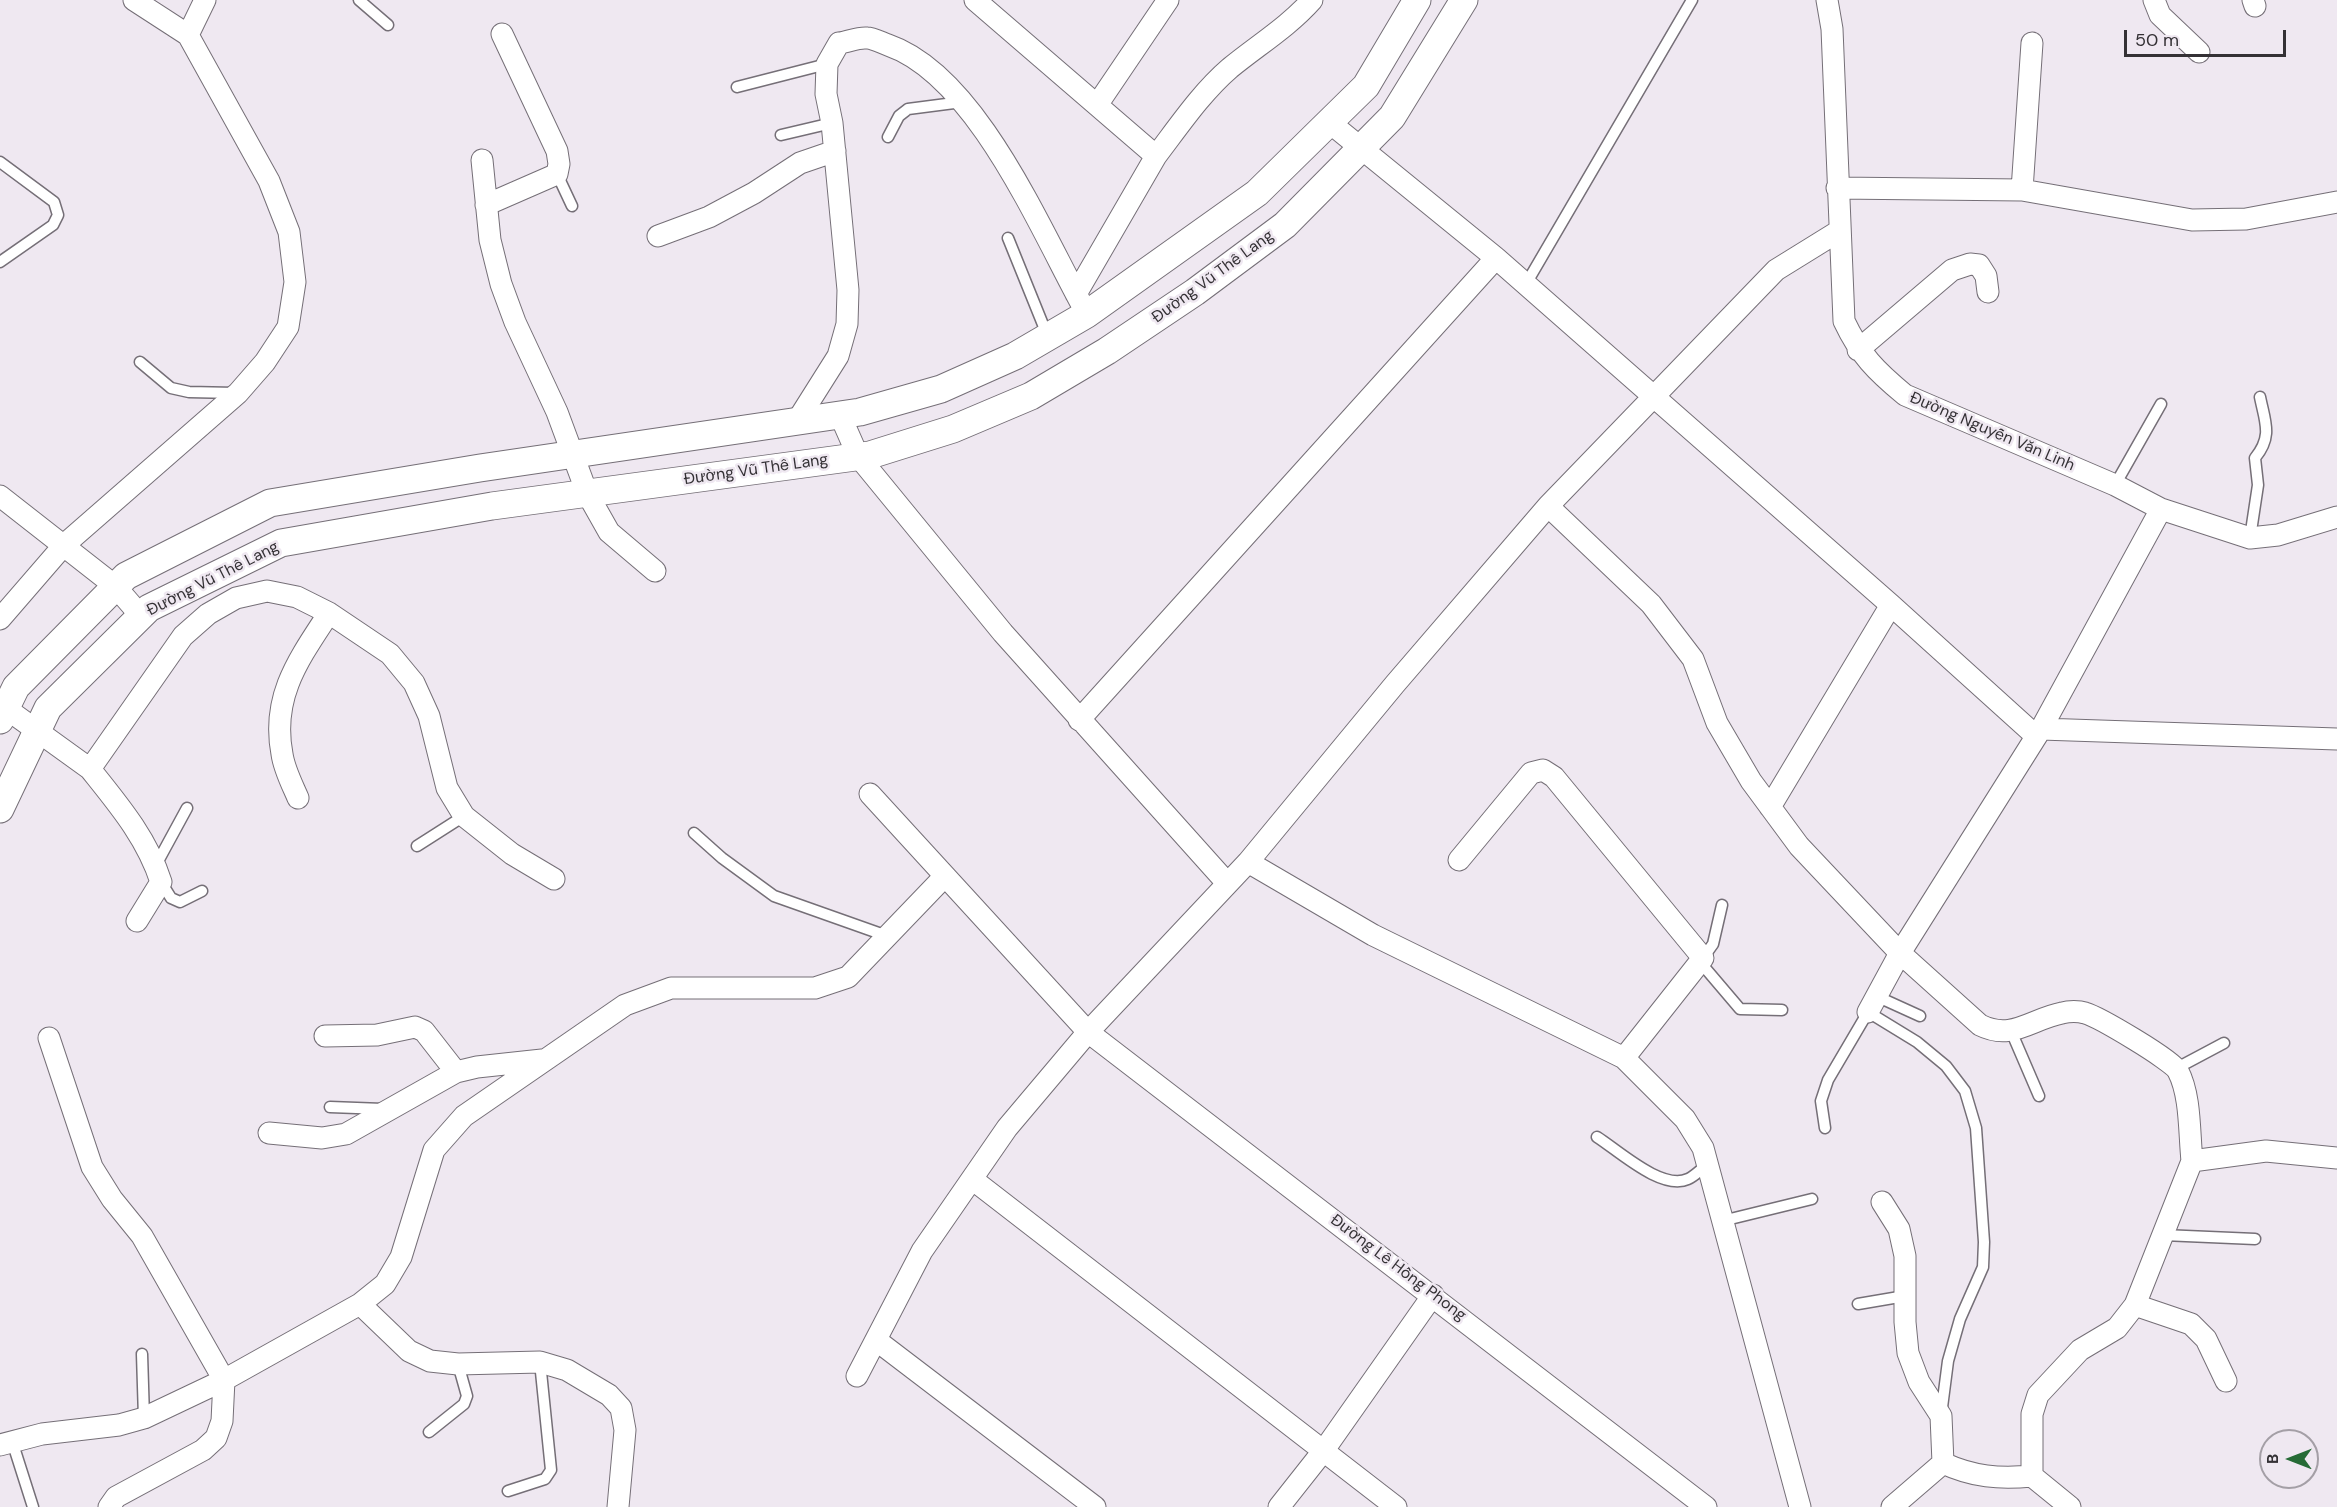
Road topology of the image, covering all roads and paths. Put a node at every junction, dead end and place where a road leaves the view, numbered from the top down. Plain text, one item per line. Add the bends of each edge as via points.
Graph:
1 (134, 0) edge
2 (205, 0) edge
3 (359, 0) edge
4 (975, 0) edge
5 (1167, 0) edge
6 (1312, 0) edge
7 (1417, 0) edge
8 (1464, 0) edge
9 (1692, 0) edge
10 (1827, 0) edge
11 (2154, 0) edge
12 (388, 25) dead end
13 (502, 34) dead end
14 (188, 35) junction
15 (2032, 43) dead end
16 (2199, 52) dead end
17 (827, 64) junction
18 (737, 87) dead end
19 (963, 102) junction
20 (1097, 105) junction
21 (1329, 122) junction
22 (832, 123) junction
23 (781, 135) dead end
24 (888, 137) dead end
25 (1361, 150) junction
26 (835, 151) junction
27 (1156, 156) junction
28 (482, 160) dead end
29 (0, 162) edge
30 (557, 174) junction
31 (1837, 188) junction
32 (2022, 190) junction
33 (2337, 202) edge
34 (486, 205) junction
35 (572, 206) dead end
36 (1839, 231) junction
37 (658, 236) dead end
38 (1008, 238) dead end
39 (1496, 258) junction
40 (0, 262) edge
41 (1526, 284) junction
42 (1988, 292) dead end
43 (1081, 304) junction
44 (1048, 337) junction
45 (1858, 350) junction
46 (140, 362) dead end
47 (238, 393) junction
48 (1654, 396) junction
49 (2260, 397) dead end
50 (2161, 404) dead end
51 (840, 415) junction
52 (797, 421) junction
53 (572, 454) junction
54 (858, 456) junction
55 (2115, 485) junction
56 (371, 486) junction
57 (587, 493) junction
58 (0, 496) edge
59 (1548, 506) junction
60 (2161, 509) junction
61 (2337, 517) edge
62 (376, 526) junction
63 (2250, 538) junction
64 (64, 544) junction
65 (655, 571) dead end
66 (115, 586) junction
67 (1891, 605) junction
68 (329, 613) junction
69 (141, 616) junction
70 (0, 619) edge
71 (2, 711) edge
72 (1079, 720) junction
73 (38, 729) junction
74 (2038, 732) junction
75 (2337, 739) edge
76 (90, 769) junction
77 (870, 794) dead end
78 (298, 798) dead end
79 (187, 807) dead end
80 (1770, 807) junction
81 (0, 809) edge
82 (464, 816) junction
83 (694, 833) dead end
84 (417, 846) dead end
85 (1459, 860) dead end
86 (1248, 861) junction
87 (158, 874) junction
88 (945, 876) junction
89 (554, 879) dead end
90 (1227, 883) junction
91 (202, 891) dead end
92 (1722, 905) dead end
93 (137, 921) dead end
94 (887, 936) junction
95 (1900, 953) junction
96 (1701, 960) junction
97 (1872, 1004) junction
98 (1782, 1010) dead end
99 (1920, 1016) dead end
100 (2011, 1031) junction
101 (1088, 1032) junction
102 (325, 1036) dead end
103 (49, 1038) dead end
104 (2224, 1043) dead end
105 (1624, 1058) junction
106 (545, 1060) junction
107 (2177, 1068) junction
108 (456, 1072) junction
109 (2039, 1096) dead end
110 (330, 1107) dead end
111 (393, 1109) junction
112 (1825, 1128) dead end
113 (269, 1133) dead end
114 (1597, 1137) dead end
115 (2337, 1158) edge
116 (2192, 1161) junction
117 (1707, 1165) junction
118 (972, 1179) junction
119 (1812, 1199) dead end
120 (1882, 1202) dead end
121 (1722, 1221) junction
122 (2163, 1235) junction
123 (2255, 1239) dead end
124 (1433, 1295) junction
125 (1905, 1296) junction
126 (360, 1304) junction
127 (1858, 1304) dead end
128 (2135, 1305) junction
129 (876, 1340) junction
130 (142, 1354) dead end
131 (540, 1362) junction
132 (458, 1364) junction
133 (857, 1376) dead end
134 (224, 1380) junction
135 (2226, 1381) dead end
136 (1941, 1416) junction
137 (144, 1418) junction
138 (429, 1432) dead end
139 (6, 1443) edge
140 (1324, 1450) junction
141 (1943, 1463) junction
142 (2032, 1476) junction
143 (508, 1491) dead end
144 (33, 1507) edge
145 (109, 1507) edge
146 (618, 1507) edge
147 (1095, 1507) edge
148 (1279, 1507) edge
149 (1396, 1507) edge
150 (1706, 1507) edge
151 (1800, 1507) edge
152 (1892, 1507) edge
153 (2070, 1507) edge

1 - 14 street
2 - 14 street
3 - 12 lane
4 - 20 street
5 - 20 street
6 - 27 street via 1294,21 1201,96
7 - 21 street via 1366,86
8 - 25 street, Đường Vũ Thê Lang via 1392,117
9 - 41 lane
10 - 31 street, Đường Nguyễn Văn Linh via 1832,29
11 - 16 street via 2160,15
13 - 30 street via 557,151
14 - 47 street via 269,181 289,232 295,282 288,327
15 - 32 street
17 - 18 lane
17 - 19 street via 839,43 867,38 906,51 934,72
17 - 22 street via 826,94
19 - 24 lane via 908,109 898,116
19 - 43 street via 989,138
20 - 27 street
21 - 25 street
21 - 43 street via 1257,193 1182,249
22 - 23 lane
22 - 26 street
25 - 39 street
25 - 54 street, Đường Vũ Thê Lang via 1285,225 1107,351 1022,400 953,429
26 - 37 street via 800,163 709,217
26 - 52 street via 848,290 847,324 838,356
27 - 43 street
28 - 34 street
29 - 40 lane via 54,202 58,215 53,225
30 - 34 street
30 - 35 lane
31 - 32 street
31 - 36 street, Đường Nguyễn Văn Linh
32 - 33 street via 2192,220 2246,219
34 - 53 street via 501,284
36 - 45 street, Đường Nguyễn Văn Linh via 1844,321
36 - 48 street via 1776,270
38 - 44 lane
39 - 41 street
39 - 72 street
41 - 48 street
42 - 45 street via 1986,276 1979,265 1952,270
43 - 44 street
44 - 51 street via 941,389
45 - 55 street, Đường Nguyễn Văn Linh via 1877,373 1905,395
46 - 47 lane via 171,388
47 - 64 street
48 - 59 street
48 - 67 street
49 - 63 lane via 2268,434 2265,447 2255,458 2258,485
50 - 55 lane
51 - 52 street
51 - 54 street
52 - 53 street
53 - 56 street
53 - 57 street
54 - 57 street, Đường Vũ Thê Lang
54 - 72 street
55 - 60 street, Đường Nguyễn Văn Linh
56 - 62 street
56 - 66 street via 270,503 126,576
57 - 62 street, Đường Vũ Thê Lang
57 - 65 street via 609,532
58 - 64 street
59 - 80 street via 1652,604 1693,659 1717,723 1750,781
59 - 86 street
60 - 63 street, Đường Nguyễn Văn Linh
60 - 74 street
61 - 63 street, Đường Nguyễn Văn Linh via 2278,535
62 - 69 street, Đường Vũ Thê Lang via 281,543 149,608
64 - 66 street
64 - 70 street
66 - 69 street
66 - 71 street via 16,687
67 - 74 street
67 - 80 street
68 - 76 street via 297,597 267,591 236,598 207,614 183,636
68 - 78 street via 283,691 279,724 282,756
68 - 82 street via 390,654 414,683 429,716 447,788
69 - 73 street, Đường Vũ Thê Lang via 48,708
71 - 73 street
72 - 90 street
73 - 76 street
73 - 81 street, Đường Vũ Thê Lang
74 - 75 street
74 - 95 street
76 - 87 street via 123,809
77 - 88 street, Đường Lê Hồng Phong
79 - 87 lane
80 - 95 street via 1799,846
82 - 84 lane
82 - 89 street via 512,854
83 - 94 lane via 774,896
85 - 96 street via 1531,773 1543,770 1554,777
86 - 90 street
86 - 105 street via 1373,935
87 - 91 lane via 171,898 180,902
87 - 93 street
88 - 94 street
88 - 101 street, Đường Lê Hồng Phong
90 - 101 street
92 - 96 lane via 1713,944
94 - 106 street via 848,977 814,988 671,988 625,1005
95 - 97 street
95 - 100 street via 1980,1025 1995,1032
96 - 98 lane via 1740,1009
96 - 105 street
97 - 99 lane
97 - 112 lane via 1828,1080 1821,1101
97 - 136 lane via 1946,1066 1965,1091 1976,1128 1983,1267 1960,1319 1948,1361
100 - 107 street via 2063,1012 2083,1012
100 - 109 lane
101 - 118 street via 1007,1128
101 - 124 street, Đường Lê Hồng Phong
102 - 108 street via 377,1035 415,1027 424,1031
103 - 134 street via 92,1167 142,1236
104 - 107 lane
105 - 117 street via 1685,1119 1703,1148
106 - 108 street
106 - 126 street via 464,1116 435,1150 401,1257 385,1284
107 - 116 street via 2184,1083
108 - 111 street
110 - 111 lane
111 - 113 street via 346,1134 322,1138
114 - 117 lane via 1657,1178 1675,1182 1688,1179
115 - 116 street via 2266,1152
116 - 122 street
117 - 121 street
118 - 129 street via 922,1251
118 - 140 street
119 - 121 lane
120 - 125 street via 1899,1229 1905,1256
121 - 151 street
122 - 123 lane
122 - 128 street
124 - 140 street
124 - 150 street, Đường Lê Hồng Phong
125 - 127 lane
125 - 136 street via 1908,1353 1919,1382
126 - 132 street via 409,1351 430,1361
126 - 134 street
128 - 135 street via 2191,1324 2206,1338
128 - 142 street via 2117,1328 2080,1350 2038,1395 2032,1414
129 - 133 street
129 - 147 street
130 - 137 lane
131 - 132 street
131 - 143 lane via 551,1470 545,1479
131 - 146 street via 567,1370 609,1395 621,1408 625,1430
132 - 138 lane via 467,1396 464,1404
134 - 137 street
134 - 145 street via 222,1420 216,1438 203,1450 116,1497
136 - 141 street
137 - 139 street
139 - 144 lane
140 - 148 street
140 - 149 street
141 - 142 street via 1966,1474 1992,1478
141 - 152 street
142 - 153 street

